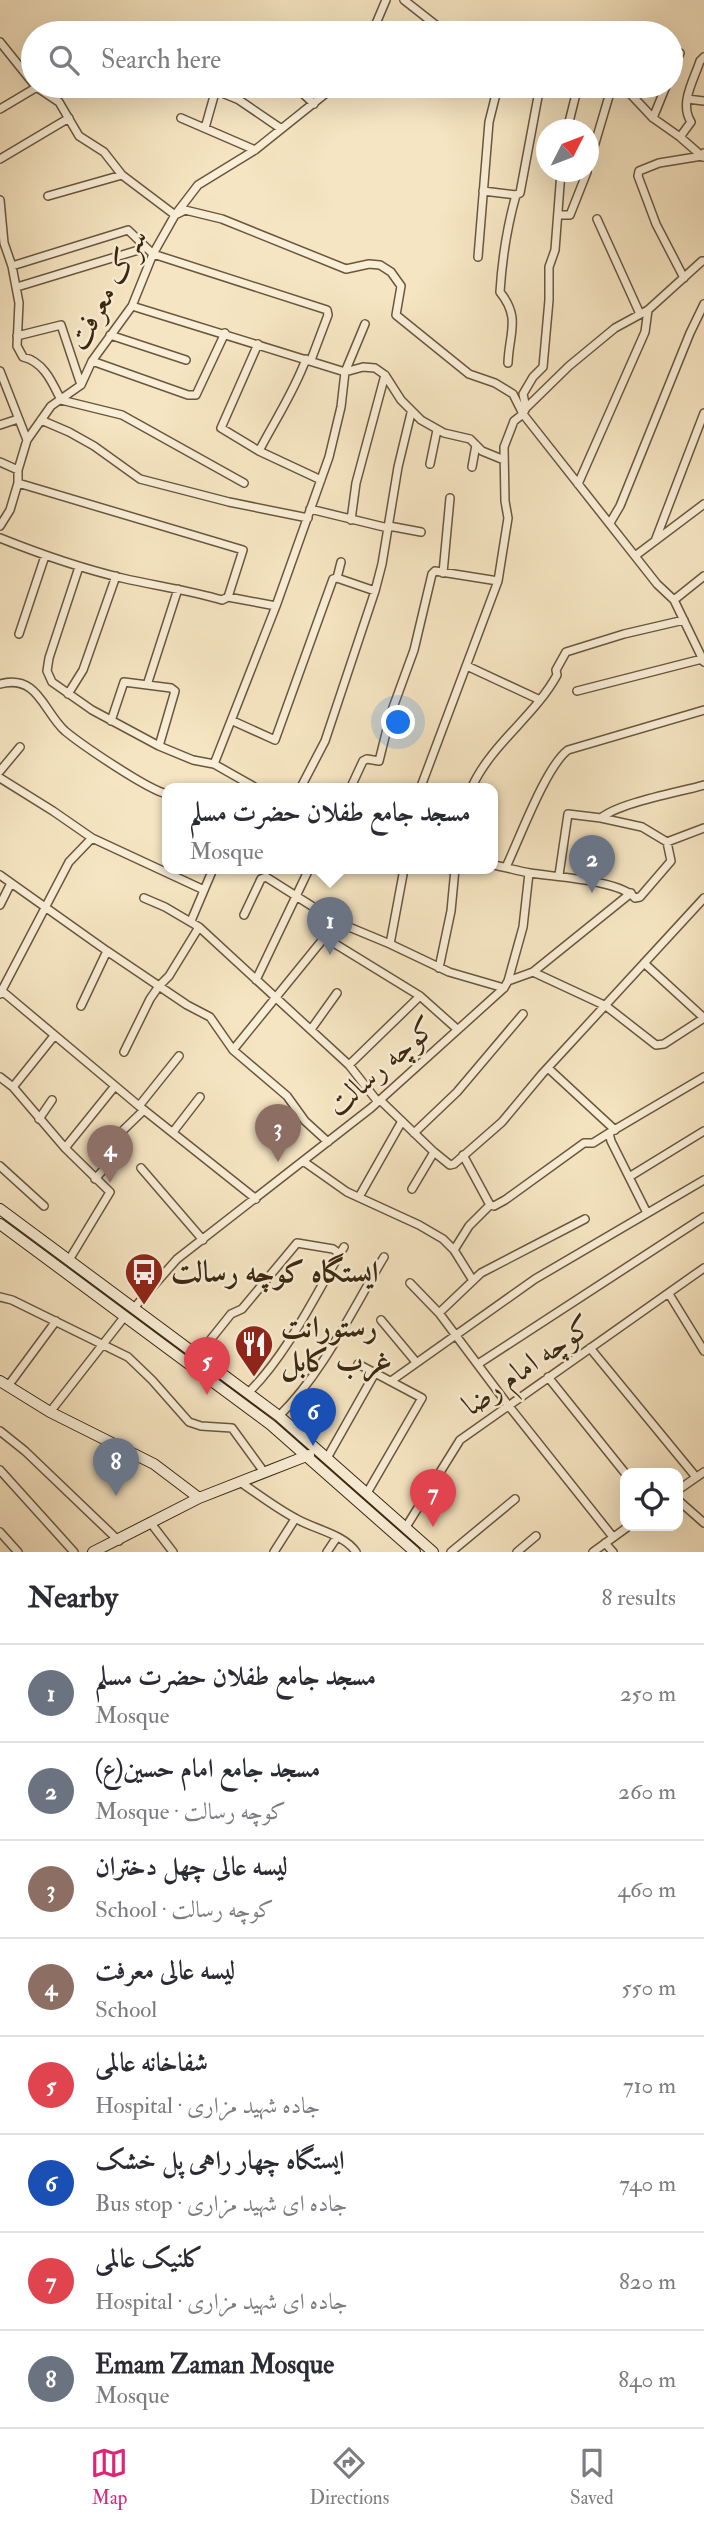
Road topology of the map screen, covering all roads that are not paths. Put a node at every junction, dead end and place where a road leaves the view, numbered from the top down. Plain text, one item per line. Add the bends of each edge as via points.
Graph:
1 (386, 0) edge
2 (404, 0) edge
3 (377, 21) edge
4 (431, 21) edge
5 (0, 42) edge
6 (704, 57) edge
7 (21, 68) edge
8 (21, 95) edge
9 (53, 98) edge
10 (213, 98) edge
11 (235, 98) edge
12 (308, 98) edge
13 (321, 98) edge
14 (495, 98) edge
15 (538, 98) edge
16 (575, 98) edge
17 (609, 98) edge
18 (634, 98) edge
19 (661, 98) edge
20 (687, 99) junction
21 (704, 101) edge
22 (314, 104) junction
23 (0, 109) edge
24 (69, 118) junction
25 (181, 118) dead end
26 (653, 118) junction
27 (570, 119) edge
28 (205, 128) junction
29 (280, 128) junction
30 (599, 131) edge
31 (680, 137) junction
32 (254, 150) junction
33 (703, 155) edge
34 (0, 159) edge
35 (122, 175) junction
36 (560, 182) edge
37 (583, 182) edge
38 (483, 191) junction
39 (516, 195) junction
40 (48, 196) dead end
41 (0, 200) edge
42 (1, 214) edge
43 (175, 215) junction
44 (558, 215) junction
45 (597, 219) dead end
46 (145, 248) junction
47 (153, 254) junction
48 (478, 257) dead end
49 (0, 260) edge
50 (704, 261) edge
51 (11, 262) junction
52 (684, 278) junction
53 (17, 287) junction
54 (704, 304) edge
55 (132, 306) junction
56 (648, 310) junction
57 (640, 314) junction
58 (365, 324) dead end
59 (225, 333) junction
60 (110, 335) junction
61 (17, 336) junction
62 (258, 344) junction
63 (187, 360) dead end
64 (308, 360) junction
65 (92, 361) junction
66 (508, 363) dead end
67 (345, 372) junction
68 (385, 374) junction
69 (1, 375) edge
70 (81, 385) junction
71 (61, 400) junction
72 (524, 411) junction
73 (411, 413) junction
74 (704, 413) edge
75 (18, 419) junction
76 (41, 420) junction
77 (0, 425) edge
78 (438, 430) junction
79 (27, 440) junction
80 (476, 445) junction
81 (259, 451) junction
82 (504, 460) junction
83 (0, 462) edge
84 (430, 464) dead end
85 (471, 467) dead end
86 (18, 470) junction
87 (321, 480) junction
88 (18, 483) junction
89 (244, 483) dead end
90 (578, 484) junction
91 (450, 498) dead end
92 (704, 504) edge
93 (0, 506) edge
94 (10, 510) junction
95 (309, 514) junction
96 (351, 520) junction
97 (610, 523) junction
98 (0, 526) edge
99 (389, 527) junction
100 (421, 532) dead end
101 (0, 538) edge
102 (655, 541) junction
103 (635, 555) junction
104 (45, 556) junction
105 (341, 562) dead end
106 (79, 567) junction
107 (443, 573) junction
108 (116, 576) junction
109 (704, 576) edge
110 (337, 578) junction
111 (498, 581) junction
112 (178, 589) junction
113 (375, 591) junction
114 (228, 597) junction
115 (674, 600) junction
116 (276, 606) junction
117 (684, 620) junction
118 (19, 634) dead end
119 (703, 661) edge
120 (467, 666) junction
121 (0, 684) edge
122 (147, 685) junction
123 (577, 691) dead end
124 (68, 694) junction
125 (540, 699) junction
126 (704, 710) edge
127 (111, 721) junction
128 (233, 721) junction
129 (159, 746) junction
130 (20, 747) dead end
131 (214, 764) junction
132 (0, 771) edge
133 (0, 778) edge
134 (247, 783) edge
135 (303, 783) edge
136 (354, 783) edge
137 (422, 783) edge
138 (475, 783) edge
139 (704, 785) edge
140 (162, 793) edge
141 (601, 818) junction
142 (704, 828) edge
143 (93, 838) junction
144 (667, 842) junction
145 (498, 866) edge
146 (506, 867) junction
147 (162, 870) edge
148 (529, 873) junction
149 (170, 874) edge
150 (211, 874) edge
151 (306, 874) edge
152 (403, 874) edge
153 (455, 874) edge
154 (0, 875) edge
155 (559, 876) junction
156 (11, 883) junction
157 (204, 890) junction
158 (631, 893) junction
159 (296, 895) junction
160 (144, 898) dead end
161 (704, 898) edge
162 (0, 905) edge
163 (45, 909) junction
164 (244, 915) dead end
165 (191, 921) junction
166 (337, 922) junction
167 (199, 927) junction
168 (324, 937) junction
169 (390, 944) junction
170 (107, 951) junction
171 (644, 963) junction
172 (439, 968) junction
173 (533, 972) junction
174 (256, 980) junction
175 (506, 985) junction
176 (159, 986) junction
177 (1, 993) edge
178 (337, 993) dead end
179 (420, 996) junction
180 (277, 997) junction
181 (81, 1006) dead end
182 (606, 1006) junction
183 (523, 1014) dead end
184 (704, 1018) edge
185 (312, 1028) junction
186 (457, 1029) junction
187 (54, 1036) junction
188 (233, 1050) junction
189 (124, 1052) dead end
190 (179, 1056) dead end
191 (349, 1065) junction
192 (548, 1068) junction
193 (0, 1077) edge
194 (704, 1077) edge
195 (115, 1086) junction
196 (13, 1087) junction
197 (200, 1097) dead end
198 (52, 1100) dead end
199 (379, 1101) junction
200 (141, 1108) junction
201 (39, 1119) junction
202 (402, 1121) junction
203 (612, 1131) junction
204 (704, 1131) edge
205 (173, 1132) junction
206 (414, 1133) junction
207 (115, 1138) dead end
208 (328, 1142) junction
209 (65, 1148) junction
210 (434, 1152) junction
211 (463, 1156) junction
212 (112, 1160) dead end
213 (303, 1161) junction
214 (0, 1166) edge
215 (141, 1168) dead end
216 (629, 1177) junction
217 (95, 1179) junction
218 (704, 1180) edge
219 (412, 1189) dead end
220 (359, 1197) junction
221 (256, 1199) junction
222 (490, 1205) junction
223 (44, 1206) dead end
224 (0, 1209) edge
225 (647, 1213) junction
226 (704, 1217) edge
227 (585, 1219) dead end
228 (0, 1224) edge
229 (203, 1240) junction
230 (454, 1250) junction
231 (384, 1257) dead end
232 (69, 1260) junction
233 (704, 1268) edge
234 (472, 1279) junction
235 (410, 1283) dead end
236 (668, 1294) junction
237 (0, 1297) edge
238 (134, 1308) junction
239 (439, 1313) junction
240 (125, 1316) junction
241 (381, 1320) dead end
242 (56, 1321) junction
243 (454, 1334) junction
244 (105, 1345) junction
245 (590, 1348) junction
246 (704, 1351) edge
247 (199, 1354) junction
248 (416, 1362) junction
249 (359, 1364) dead end
250 (478, 1364) junction
251 (375, 1373) junction
252 (548, 1377) junction
253 (391, 1381) junction
254 (4, 1384) edge
255 (249, 1392) junction
256 (508, 1405) junction
257 (50, 1412) junction
258 (279, 1416) junction
259 (0, 1431) edge
260 (319, 1451) junction
261 (306, 1456) junction
262 (327, 1458) junction
263 (621, 1468) edge
264 (0, 1471) edge
265 (264, 1472) junction
266 (704, 1472) edge
267 (696, 1477) junction
268 (240, 1482) junction
269 (683, 1486) edge
270 (367, 1493) junction
271 (199, 1498) junction
272 (515, 1499) dead end
273 (683, 1504) edge
274 (295, 1518) junction
275 (150, 1522) junction
276 (704, 1523) edge
277 (405, 1527) junction
278 (622, 1531) edge
279 (0, 1532) edge
280 (536, 1536) dead end
281 (337, 1537) junction
282 (613, 1537) junction
283 (119, 1541) junction
284 (605, 1543) junction
285 (429, 1551) edge
286 (18, 1552) edge
287 (74, 1552) edge
288 (93, 1552) edge
289 (173, 1552) edge
290 (274, 1552) edge
291 (327, 1552) edge
292 (356, 1552) edge
293 (415, 1552) edge
294 (451, 1552) edge
295 (517, 1552) edge
296 (593, 1552) edge
297 (614, 1552) edge

1 - 3 street
2 - 4 street
5 - 7 street
6 - 20 street
8 - 23 street
9 - 24 street
10 - 28 street
11 - 29 street
12 - 22 street
13 - 22 street, سرک معرفت
14 - 38 street
15 - 39 street
16 - 27 street
17 - 30 street
18 - 26 street
19 - 26 street
20 - 21 street
20 - 31 street via 685,109 691,122
22 - 29 street, سرک معرفت
24 - 34 street
24 - 35 street via 79,136 104,152
25 - 28 street
26 - 31 street
28 - 32 street
29 - 32 street, سرک معرفت
31 - 33 street
32 - 43 street, سرک معرفت via 198,185
33 - 52 street via 660,163 639,171 638,176
35 - 40 street
35 - 43 street
36 - 44 street
37 - 44 street via 570,215
38 - 39 street
38 - 48 street
39 - 66 street via 500,292 514,316
41 - 42 street
42 - 51 street
43 - 47 street, سرک معرفت
43 - 72 street via 185,210 222,219 346,269 380,265 401,286 396,315 469,374 513,394
44 - 72 street via 549,267 543,367 523,394
45 - 57 street
46 - 47 street
46 - 51 street via 128,230
46 - 53 street
47 - 55 street, سرک معرفت
47 - 64 street via 327,310
49 - 51 street
50 - 52 street
51 - 53 street
52 - 56 street
53 - 61 street
54 - 97 street
55 - 59 street
55 - 60 street, سرک معرفت
56 - 57 street
56 - 90 street via 645,332
57 - 72 street via 569,366
58 - 67 street
59 - 62 street
59 - 65 street via 196,396
60 - 63 street
60 - 65 street, سرک معرفت
61 - 70 street via 61,325
61 - 71 street via 23,357 40,365
62 - 64 street
62 - 81 street via 220,428
64 - 67 street
64 - 81 street
65 - 70 street, سرک معرفت
67 - 68 street via 363,367
67 - 87 street via 339,418
68 - 73 street
68 - 96 street via 356,483
69 - 75 street
70 - 71 street, سرک معرفت
71 - 76 street, سرک معرفت
71 - 89 street via 122,415
72 - 82 street via 514,421
72 - 90 street
73 - 78 street
73 - 99 street
74 - 102 street
75 - 77 street
75 - 79 street
76 - 79 street, سرک معرفت
76 - 95 street via 78,436 140,480 229,502
78 - 80 street
78 - 84 street
79 - 86 street, سرک معرفت
80 - 82 street
80 - 85 street
81 - 87 street
82 - 111 street via 508,518
83 - 86 street
86 - 88 street, سرک معرفت
87 - 95 street
88 - 94 street, سرک معرفت
88 - 114 street via 243,550
90 - 97 street
91 - 107 street
92 - 102 street
93 - 94 street
94 - 98 street, سرک معرفت
95 - 96 street
95 - 116 street
96 - 99 street
97 - 103 street
99 - 100 street
99 - 113 street
101 - 104 street
102 - 103 street
103 - 115 street
104 - 106 street
104 - 118 street
105 - 110 street
106 - 108 street
106 - 124 street via 47,671 52,682
107 - 111 street
107 - 136 street via 432,575 379,761 363,761
108 - 112 street
108 - 124 street via 91,650
109 - 115 street
110 - 113 street
110 - 128 street via 277,738 272,740
111 - 120 street
112 - 114 street via 222,600
112 - 122 street
113 - 135 street via 325,741
114 - 116 street
115 - 117 street
116 - 128 street
117 - 119 street
117 - 125 street via 566,652
119 - 123 street
120 - 125 street
120 - 137 street
121 - 140 street via 20,682 38,695 65,730
122 - 127 street via 124,682
122 - 129 street via 174,691
124 - 127 street
125 - 138 street
126 - 146 street via 561,755
127 - 129 street
128 - 131 street
129 - 131 street
130 - 132 street
131 - 134 street
133 - 143 street
139 - 141 street via 626,806
141 - 144 street via 642,827
141 - 155 street via 568,814
142 - 144 street
143 - 147 street
143 - 163 street via 69,862
144 - 158 street, کوچه رسالت via 671,861 640,897
145 - 146 street
146 - 148 street
148 - 155 street
148 - 175 street via 523,928
149 - 157 street
150 - 157 street
151 - 159 street
152 - 169 street
153 - 172 street
154 - 156 street
155 - 158 street
156 - 162 street
156 - 163 street
157 - 165 street
158 - 173 street, کوچه رسالت
159 - 164 street via 263,877
159 - 166 street
159 - 174 street
160 - 165 street
161 - 171 street
163 - 170 street
163 - 177 street
165 - 167 street
166 - 168 street
166 - 169 street
167 - 174 street
167 - 176 street
168 - 179 street
168 - 180 street
169 - 172 street
170 - 176 street
170 - 181 street
171 - 182 street
171 - 184 street
172 - 175 street
173 - 175 street, کوچه رسالت
173 - 182 street
174 - 180 street
175 - 186 street, کوچه رسالت
176 - 188 street via 210,1017
176 - 189 street
177 - 187 street
178 - 185 street
179 - 186 street
179 - 191 street
180 - 185 street
180 - 188 street
182 - 184 street via 656,1045
182 - 192 street
183 - 206 street via 457,1092
185 - 191 street
186 - 199 street, کوچه رسالت
187 - 195 street
187 - 196 street
188 - 208 street via 287,1096 304,1121
190 - 200 street
191 - 199 street
192 - 203 street
192 - 211 street via 502,1122
193 - 196 street
194 - 203 street
195 - 200 street
195 - 209 street
196 - 201 street
197 - 205 street
198 - 201 street
199 - 202 street
199 - 208 street, کوچه رسالت
200 - 205 street
200 - 207 street
201 - 209 street
202 - 206 street
202 - 220 street
203 - 216 street via 611,1141
203 - 222 street via 593,1143 584,1143 505,1200
204 - 216 street
205 - 221 street
206 - 210 street
208 - 213 street, کوچه رسالت
209 - 217 street
210 - 211 street via 450,1165
210 - 219 street
211 - 222 street
212 - 217 street
213 - 220 street
213 - 221 street, کوچه رسالت
214 - 223 street
215 - 229 street
216 - 225 street
217 - 232 street via 109,1195
218 - 225 street
220 - 230 street via 419,1225
221 - 229 street, کوچه رسالت
222 - 230 street
224 - 232 main road
225 - 243 street via 535,1279
226 - 250 street
227 - 234 street
228 - 240 main road
229 - 238 street, کوچه رسالت via 170,1266
230 - 234 street
231 - 258 street via 313,1376
232 - 238 main road
233 - 236 street, کوچه امام رضا
234 - 239 street
235 - 239 street
236 - 245 street, کوچه امام رضا
236 - 246 street
237 - 242 street
238 - 247 main road
239 - 243 street
240 - 244 street
240 - 261 main road
241 - 248 street
242 - 244 street
242 - 254 street
243 - 248 street
243 - 250 street
244 - 257 street
244 - 265 street via 128,1357 189,1422 232,1428
245 - 252 street, کوچه امام رضا
245 - 267 street
247 - 255 main road
247 - 255 street via 297,1243 342,1250 262,1379
248 - 253 street
249 - 251 street
250 - 256 street
251 - 253 street
251 - 262 street
252 - 256 street, کوچه امام رضا
252 - 263 street
253 - 270 street via 422,1398
254 - 257 main road
255 - 258 main road
256 - 277 street, کوچه امام رضا via 460,1440
256 - 282 street
257 - 271 main road via 154,1464
258 - 260 main road
259 - 283 street
260 - 261 main road
260 - 262 main road
261 - 265 main road
261 - 293 main road
262 - 270 main road
264 - 287 street
265 - 268 main road
266 - 267 street
267 - 269 street
268 - 271 main road
268 - 274 street
270 - 277 main road
271 - 275 main road
272 - 294 street
273 - 276 street
274 - 281 street
274 - 290 street
275 - 283 main road
275 - 289 street
277 - 285 main road
278 - 282 street
279 - 286 street
280 - 295 street
281 - 291 street
281 - 292 street
282 - 284 street
283 - 288 main road
284 - 296 street
284 - 297 street

